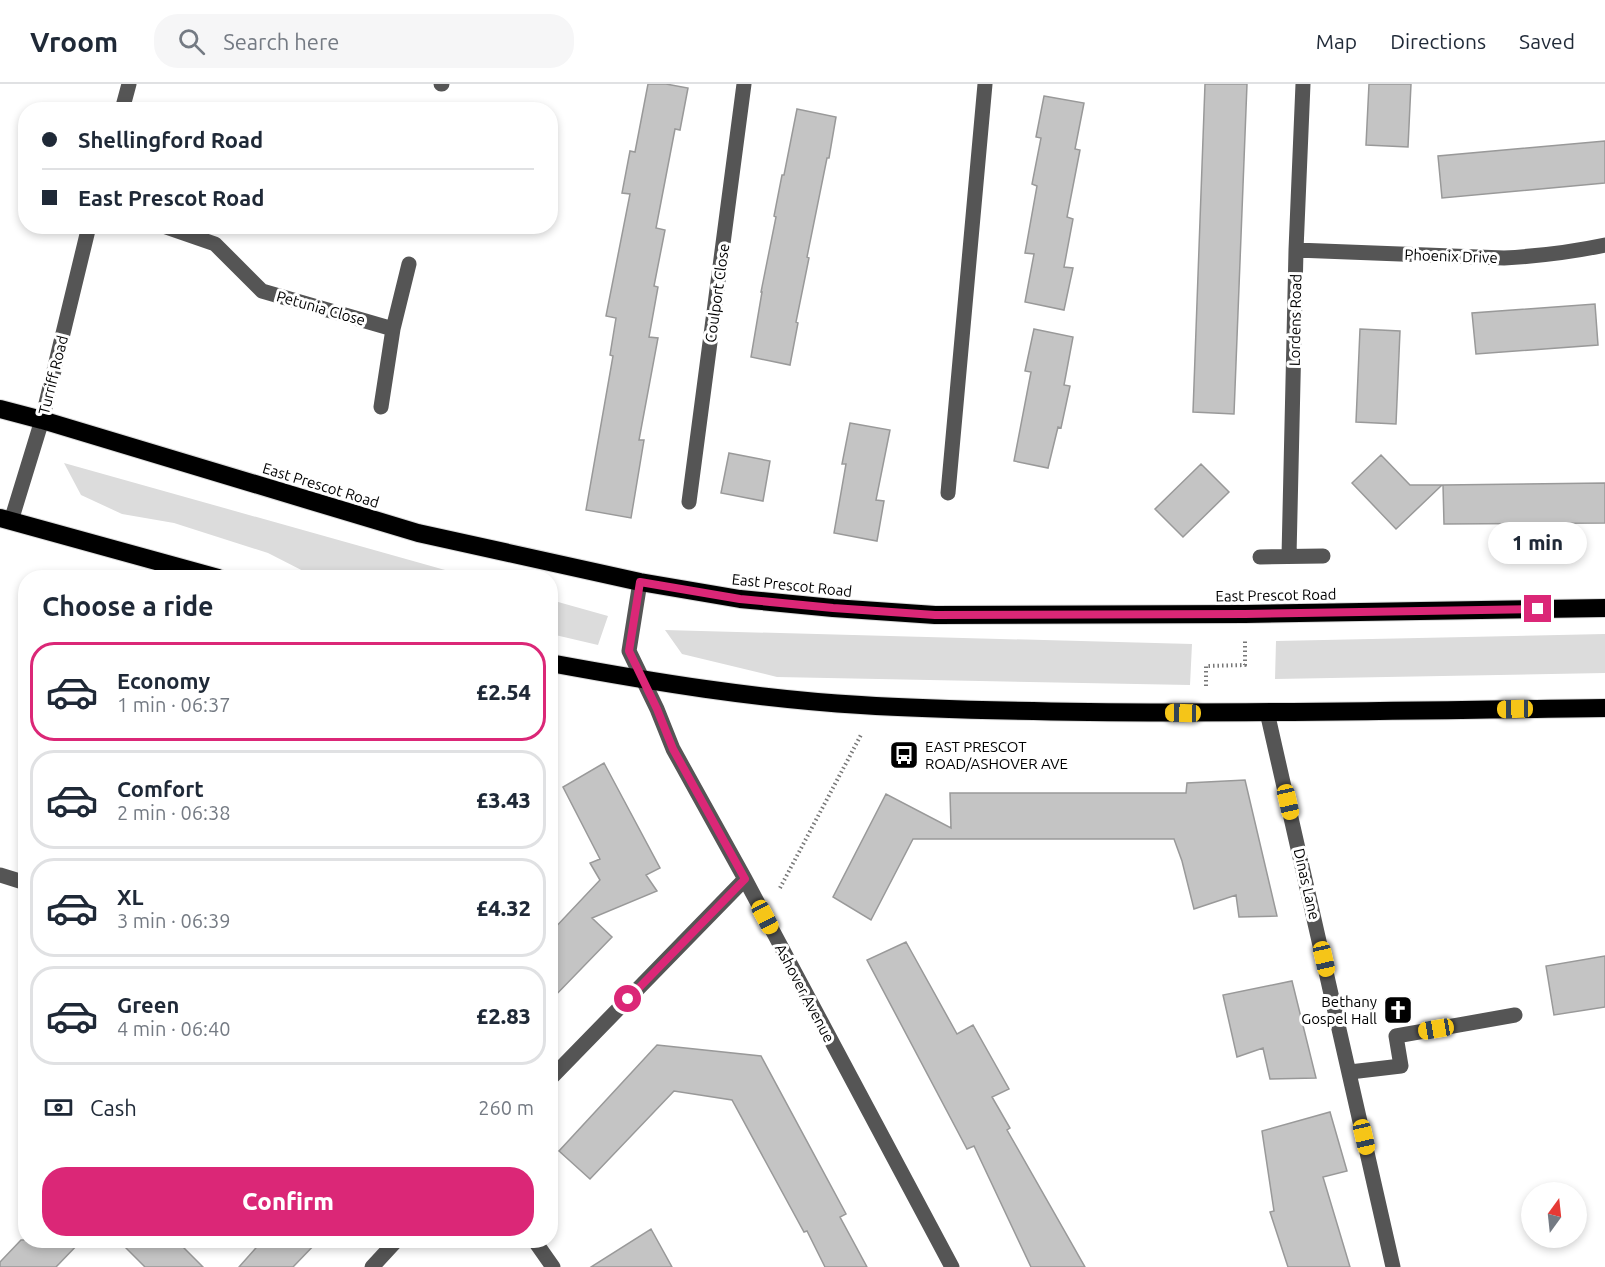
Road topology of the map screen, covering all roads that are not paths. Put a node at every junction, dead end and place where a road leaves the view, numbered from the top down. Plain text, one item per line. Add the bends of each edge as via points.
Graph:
1 (129, 84) edge
2 (744, 84) edge
3 (985, 84) edge
4 (1303, 84) edge
5 (124, 102) edge
6 (87, 234) edge
7 (186, 234) edge
8 (1605, 245) edge
9 (1296, 250) junction
10 (409, 264) dead end
11 (393, 329) junction
12 (381, 407) dead end
13 (0, 409) edge
14 (42, 420) junction
15 (948, 493) dead end
16 (689, 502) dead end
17 (5, 520) edge
18 (1288, 556) junction
19 (1323, 556) dead end
20 (1260, 557) dead end
21 (189, 570) edge
22 (640, 582) junction
23 (1605, 608) edge
24 (558, 664) edge
25 (644, 680) junction
26 (1605, 708) edge
27 (1267, 712) junction
28 (0, 875) edge
29 (745, 879) junction
30 (18, 881) edge
31 (1515, 1015) dead end
32 (558, 1071) edge
33 (1350, 1072) junction
34 (389, 1248) edge
35 (540, 1248) edge
36 (372, 1267) edge
37 (553, 1267) edge
38 (952, 1267) edge
39 (1393, 1267) edge

1 - 5 street
2 - 16 street, Coulport Close
3 - 15 street
4 - 9 street, Lordens Road
6 - 14 street, Turriff Road
7 - 11 street, Petunia Close via 215,244 262,291
8 - 9 street, Phoenix Drive via 1567,253 1504,258
9 - 18 street, Lordens Road
10 - 11 street
11 - 12 street
13 - 14 highway, East Prescot Road
14 - 17 street, Turriff Road
14 - 22 highway, East Prescot Road via 418,533
17 - 21 highway
18 - 19 street
18 - 20 street
22 - 23 highway, East Prescot Road via 740,599 935,615
22 - 25 street, Ashover Avenue via 629,651
24 - 25 highway
25 - 27 highway via 770,697 950,710
25 - 29 street, Ashover Avenue via 673,749
26 - 27 highway
27 - 33 street, Dinas Lane
28 - 30 street
29 - 32 street
29 - 38 street, Ashover Avenue
31 - 33 street via 1396,1036 1401,1066
33 - 39 street, Dinas Lane
34 - 36 street
35 - 37 street

